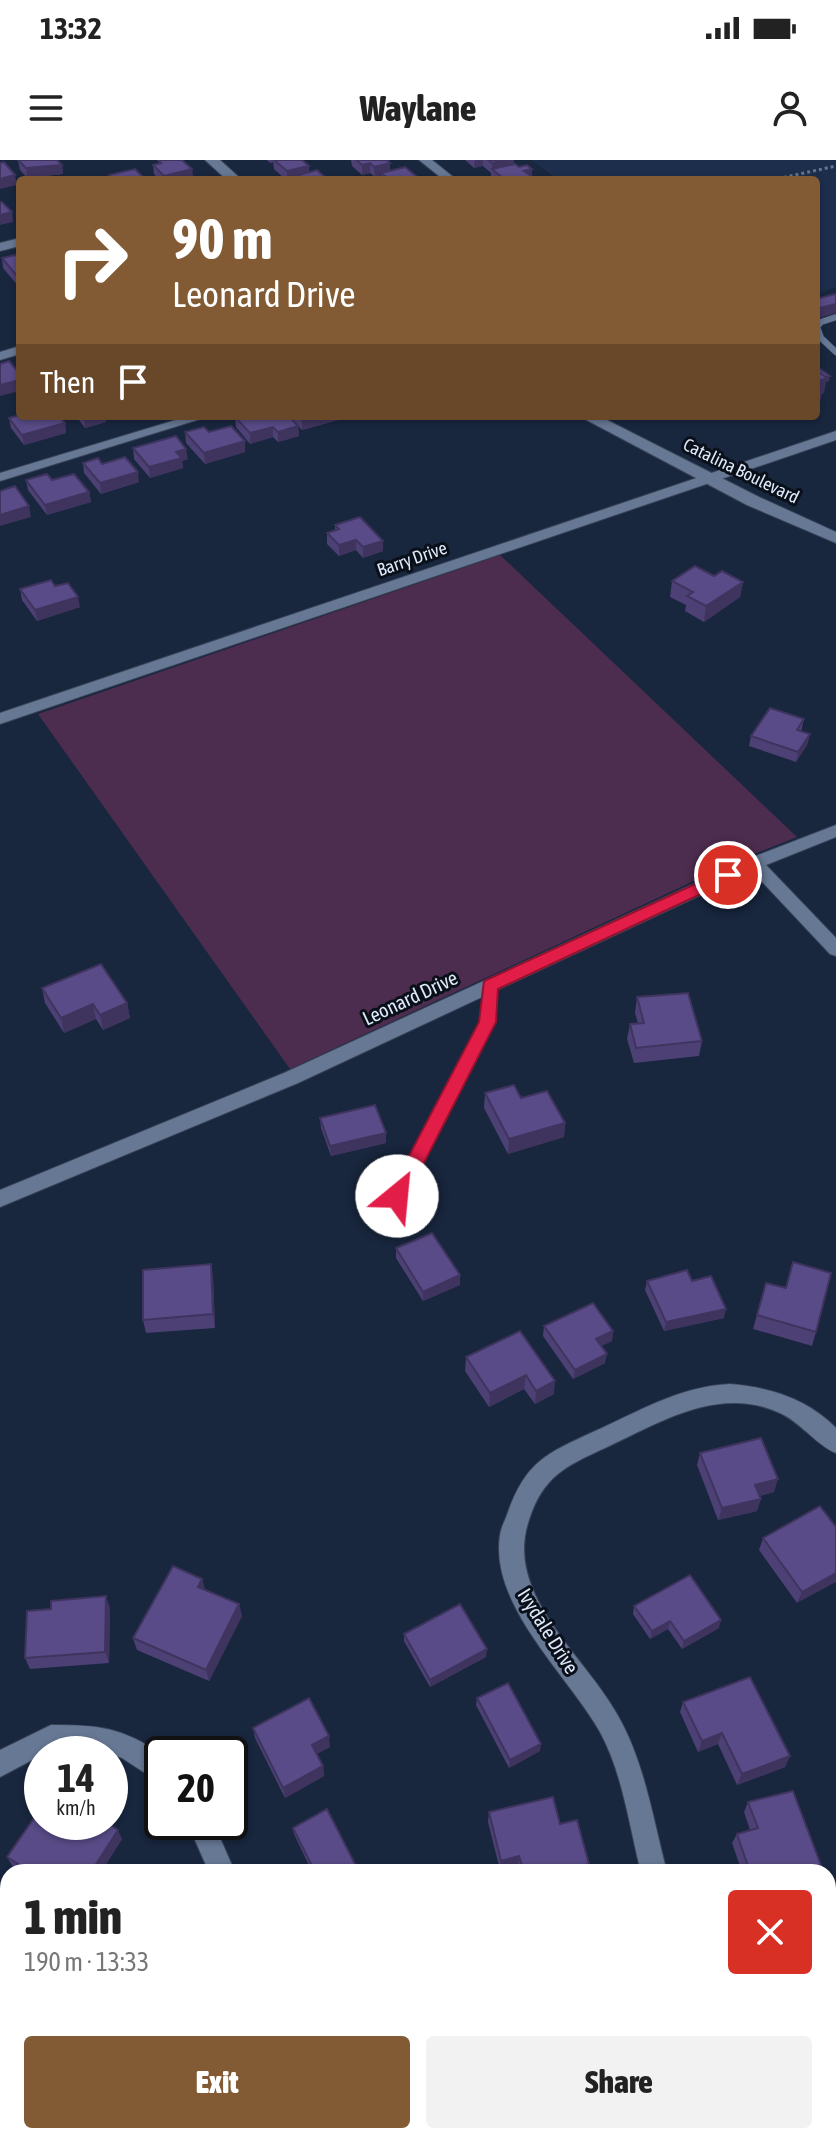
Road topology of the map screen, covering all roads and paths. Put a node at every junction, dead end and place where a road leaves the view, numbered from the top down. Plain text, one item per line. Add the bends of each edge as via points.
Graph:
1 (212, 160) edge
2 (425, 160) edge
3 (836, 166) edge
4 (230, 176) edge
5 (446, 176) edge
6 (790, 176) edge
7 (820, 335) edge
8 (836, 352) edge
9 (189, 420) edge
10 (595, 420) edge
11 (836, 435) edge
12 (3, 472) edge
13 (709, 478) junction
14 (836, 538) edge
15 (0, 719) edge
16 (836, 831) edge
17 (754, 863) junction
18 (836, 949) edge
19 (490, 985) junction
20 (397, 1196) dead end
21 (0, 1199) edge
22 (836, 1443) edge
23 (144, 1758) edge
24 (0, 1764) edge
25 (208, 1840) edge
26 (218, 1864) edge
27 (652, 1864) edge

1 - 4 street
2 - 5 street
3 - 6 path
7 - 8 lane
9 - 12 street
10 - 13 street, Catalina Boulevard
11 - 13 street, Barry Drive
13 - 14 street, Catalina Boulevard
13 - 15 street, Barry Drive
16 - 17 street, Leonard Drive
17 - 18 street
17 - 19 street, Leonard Drive
19 - 20 lane via 487,1022
19 - 21 street, Leonard Drive via 291,1078
22 - 27 street, Ivydale Drive via 811,1419 779,1402 745,1393 690,1398 554,1461 538,1476 512,1523 511,1562 524,1600 610,1725 631,1781
23 - 24 street via 129,1747 96,1737 51,1737
25 - 26 street

